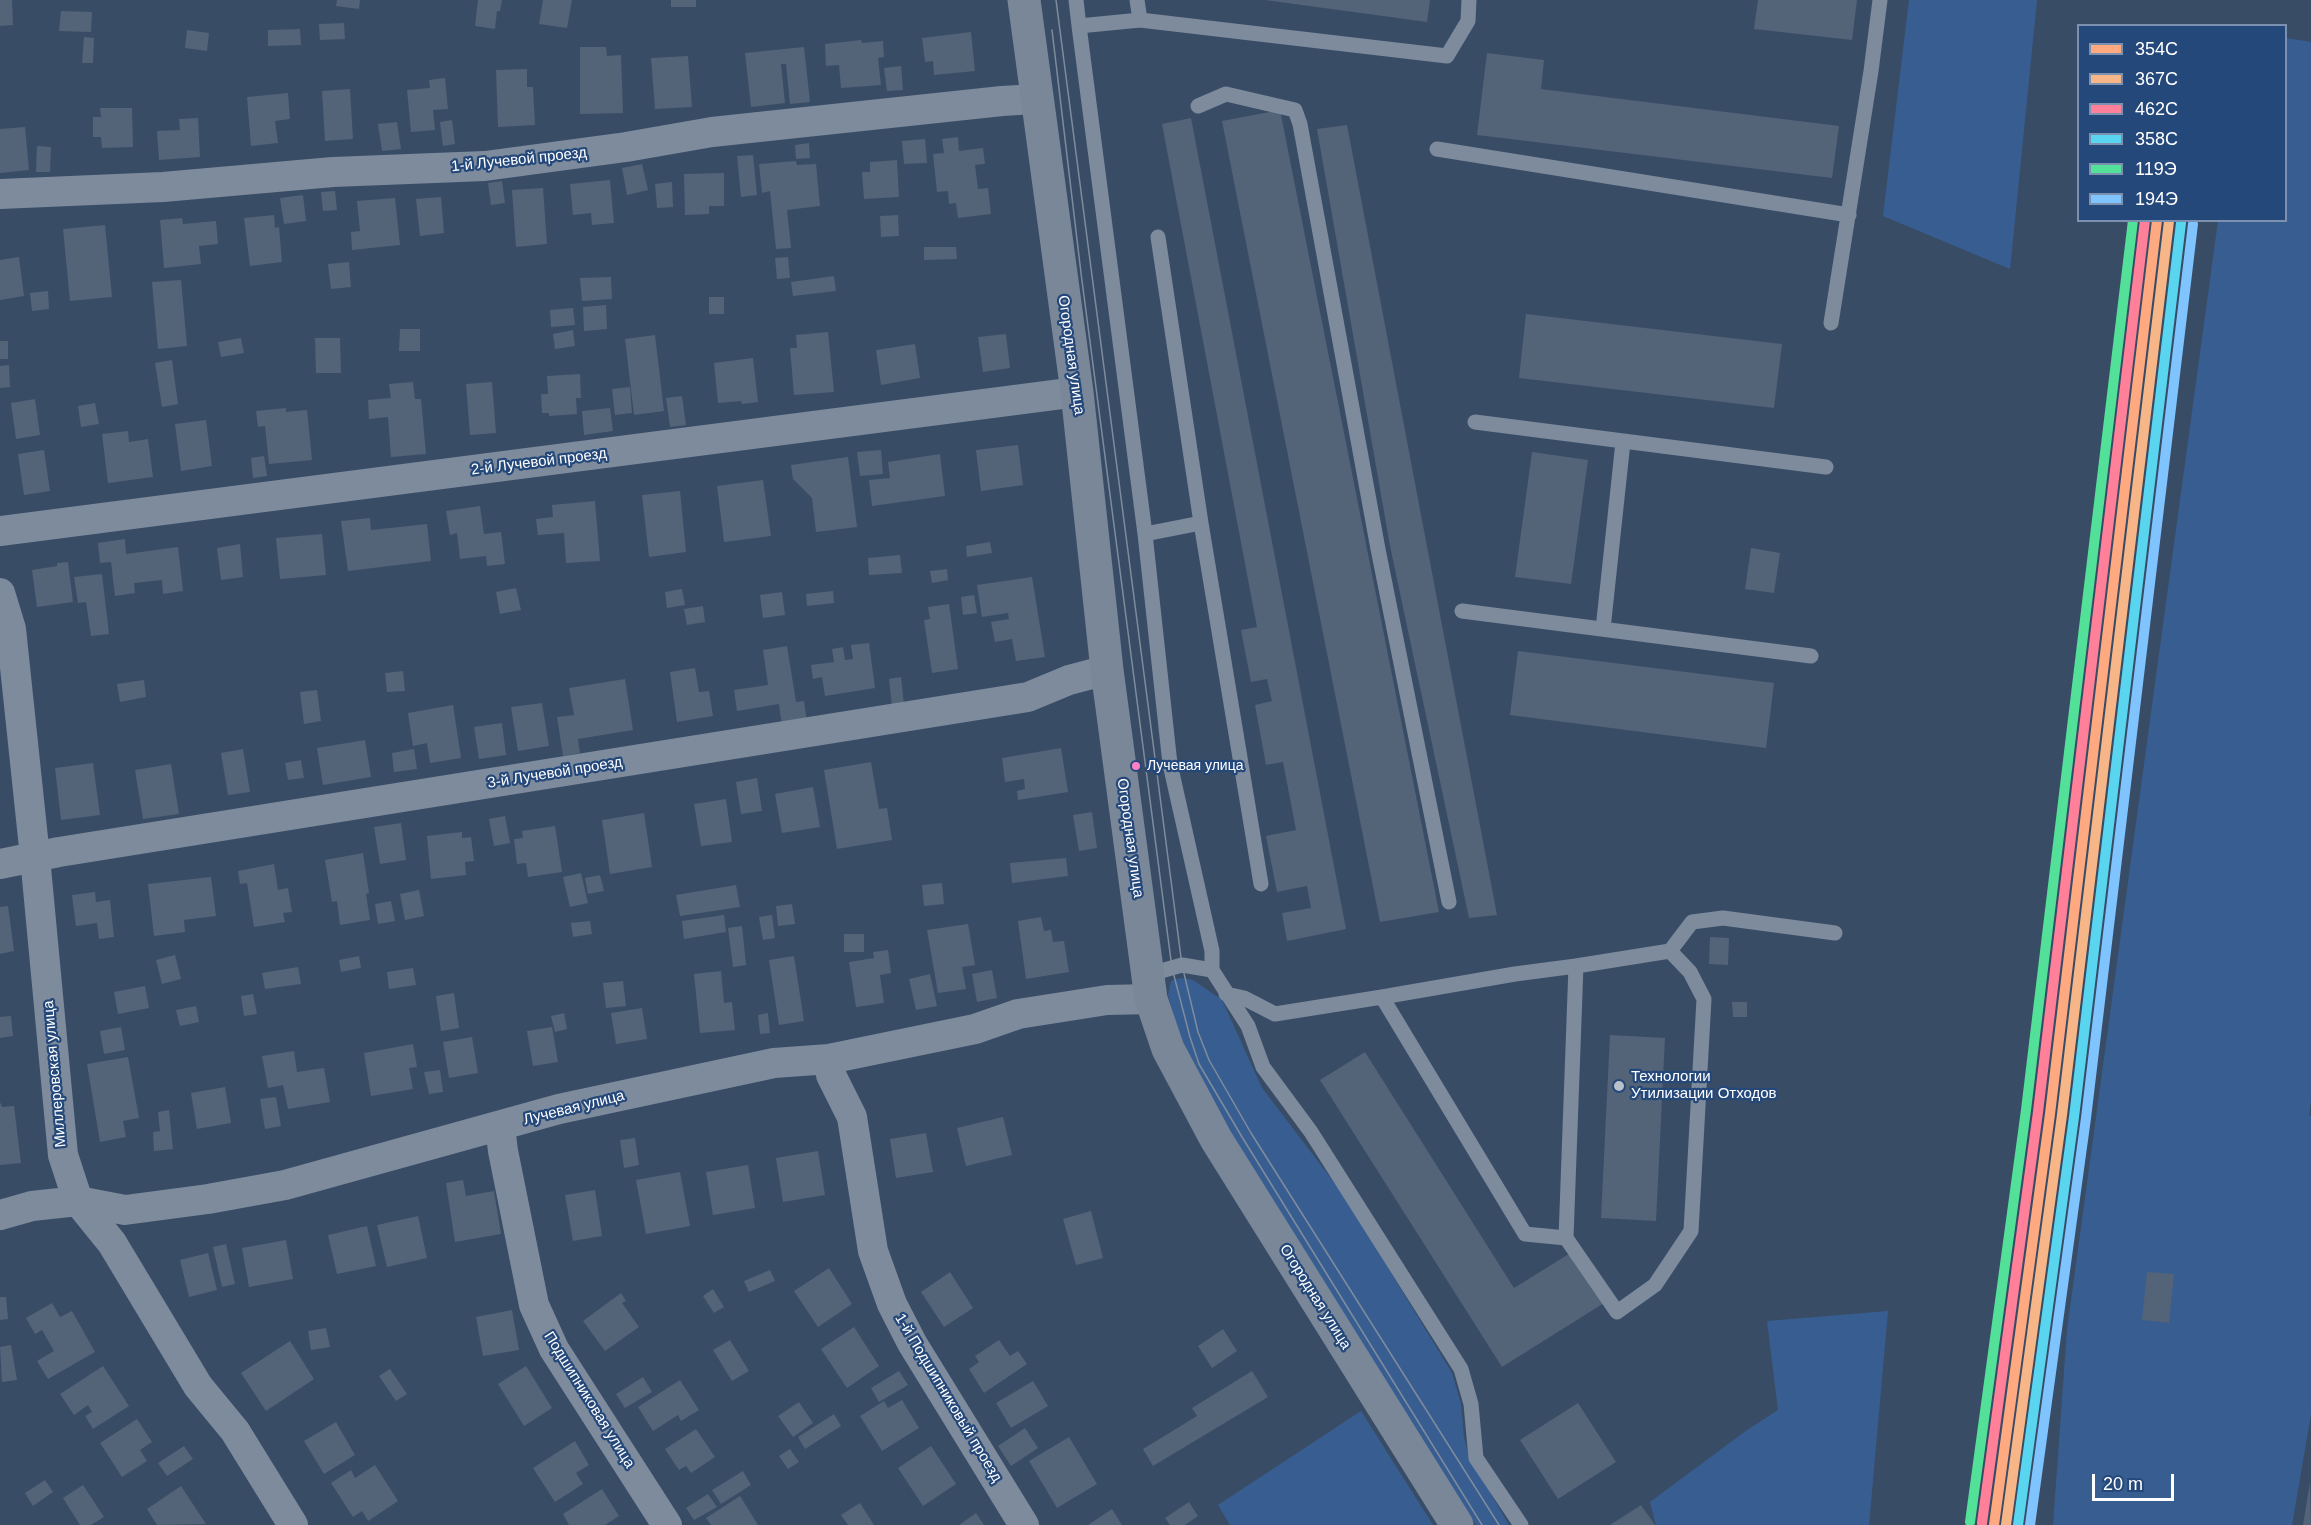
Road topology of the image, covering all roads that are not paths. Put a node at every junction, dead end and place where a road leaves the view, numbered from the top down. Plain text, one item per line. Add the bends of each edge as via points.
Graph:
1 (1024, 0) edge
2 (1076, 0) edge
3 (1137, 0) edge
4 (1468, 0) edge
5 (1880, 0) edge
6 (1140, 20) junction
7 (1079, 26) junction
8 (1036, 99) junction
9 (1198, 106) dead end
10 (1437, 149) dead end
11 (0, 194) edge
12 (1849, 215) junction
13 (1158, 237) dead end
14 (1831, 324) dead end
15 (1077, 393) junction
16 (1475, 422) dead end
17 (1623, 442) junction
18 (1826, 467) dead end
19 (1201, 523) junction
20 (0, 531) edge
21 (1145, 534) junction
22 (0, 593) edge
23 (1462, 611) dead end
24 (1603, 629) junction
25 (1811, 656) dead end
26 (1107, 670) junction
27 (35, 857) junction
28 (0, 864) edge
29 (1261, 885) dead end
30 (1449, 902) dead end
31 (1835, 933) dead end
32 (1670, 951) junction
33 (1576, 966) junction
34 (1212, 970) junction
35 (1149, 987) junction
36 (1226, 994) junction
37 (1382, 997) junction
38 (829, 1059) junction
39 (500, 1127) junction
40 (78, 1201) junction
41 (0, 1215) edge
42 (1566, 1238) junction
43 (293, 1525) edge
44 (667, 1525) edge
45 (1024, 1525) edge
46 (1457, 1525) edge
47 (1521, 1525) edge

1 - 8 street, Огородная улица
2 - 7 lane
3 - 6 lane
4 - 6 lane via 1468,21 1447,56
5 - 12 lane
6 - 7 lane
7 - 21 lane
8 - 11 street, 1-й Лучевой проезд via 712,132 485,166
8 - 15 street, Огородная улица
9 - 30 lane via 1226,94 1295,110 1300,124 1378,549
10 - 12 lane
12 - 14 lane
13 - 19 lane
15 - 20 street, 2-й Лучевой проезд
15 - 26 street, Огородная улица
16 - 17 lane
17 - 18 lane
17 - 24 lane
19 - 21 lane
19 - 29 lane
21 - 34 lane via 1170,764 1212,951
22 - 27 street, Миллеровская улица via 11,630
23 - 24 lane
24 - 25 lane
26 - 27 street, 3-й Лучевой проезд via 1028,697
26 - 35 street, Огородная улица
27 - 28 street, 3-й Лучевой проезд
27 - 40 street, Миллеровская улица via 63,1155
31 - 32 lane via 1723,918 1692,922
32 - 33 lane
32 - 42 lane via 1690,972 1704,999 1691,1231 1654,1285 1617,1312
33 - 37 lane
33 - 42 lane
34 - 35 lane via 1182,966
34 - 36 lane
35 - 38 street, Лучевая улица via 1107,1000 1018,1014 975,1029
35 - 46 street, Огородная улица via 1168,1049 1216,1139
36 - 37 lane via 1244,998 1275,1014
36 - 47 lane via 1248,1026 1263,1067 1311,1132 1461,1369 1472,1404 1476,1458
37 - 42 lane via 1524,1234
38 - 39 street, Лучевая улица via 774,1063 559,1109
38 - 45 street, 1-й Подшипниковый проезд via 831,1075 852,1117 873,1251 892,1304
39 - 40 street, Лучевая улица via 285,1185 208,1199 125,1210
39 - 44 street, Подшипниковая улица via 534,1305 554,1349
40 - 41 street, Лучевая улица via 32,1206
40 - 43 street, Миллеровская улица via 112,1243 198,1386 235,1431

